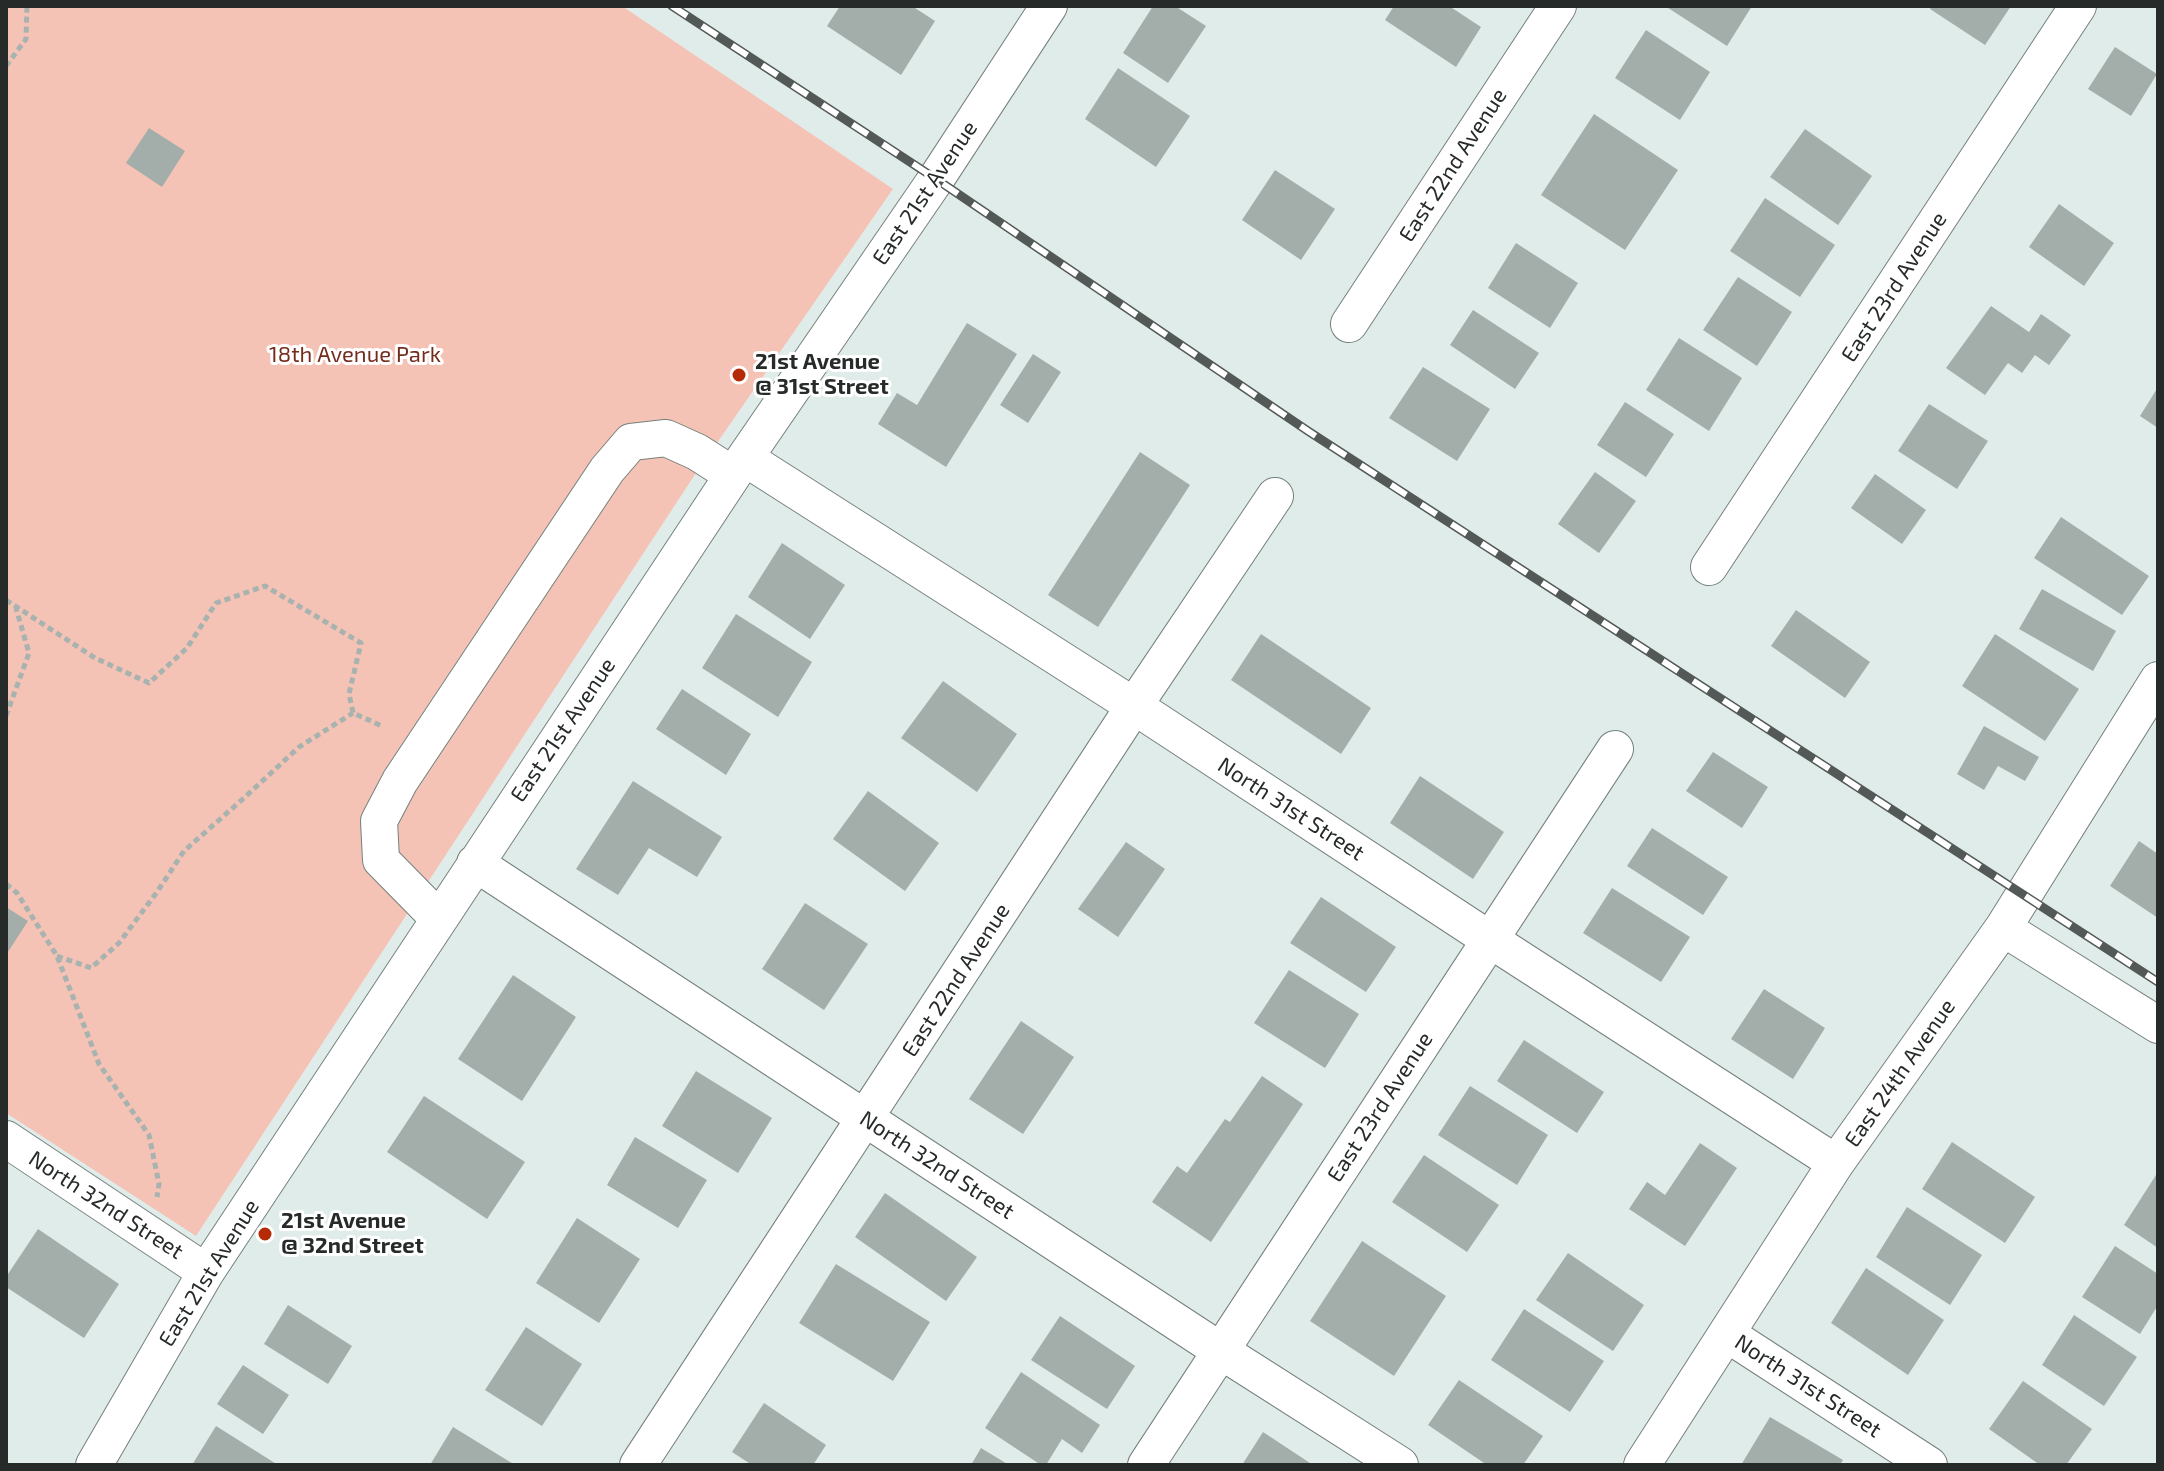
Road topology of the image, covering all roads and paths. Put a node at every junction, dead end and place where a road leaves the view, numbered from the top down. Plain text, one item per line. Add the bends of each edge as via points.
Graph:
1 (27, 6) edge
2 (1049, 6) edge
3 (1558, 6) edge
4 (2078, 6) edge
5 (6, 66) edge
6 (1349, 324) dead end
7 (739, 467) junction
8 (1275, 496) dead end
9 (1709, 567) dead end
10 (6, 600) edge
11 (16, 607) junction
12 (2158, 680) edge
13 (1134, 706) junction
14 (353, 713) junction
15 (6, 716) edge
16 (382, 726) dead end
17 (1615, 749) dead end
18 (475, 863) junction
19 (6, 884) edge
20 (439, 919) junction
21 (2003, 928) junction
22 (1489, 939) junction
23 (57, 956) junction
24 (2158, 1025) edge
25 (866, 1119) junction
26 (6, 1139) edge
27 (1836, 1163) junction
28 (157, 1199) dead end
29 (206, 1272) junction
30 (1727, 1334) junction
31 (1221, 1351) junction
32 (100, 1463) edge
33 (638, 1465) edge
34 (1146, 1465) edge
35 (1400, 1465) edge
36 (1642, 1465) edge
37 (1929, 1465) edge

1 - 5 path via 26,39
2 - 7 street, East 21st Avenue
3 - 6 street, East 22nd Avenue
4 - 9 street, East 23rd Avenue
7 - 13 street, North 31st Street
7 - 18 street, East 21st Avenue
7 - 20 street, North 31st Street via 666,438 631,442 607,470 400,781 379,821 381,860
8 - 13 street, East 22nd Avenue
10 - 11 path
11 - 14 path via 95,658 149,683 187,648 216,603 265,586 361,643 349,694
11 - 15 path via 29,653
12 - 21 street, East 24th Avenue
13 - 22 street, North 31st Street
13 - 25 street, East 22nd Avenue
14 - 16 path
14 - 23 path via 299,747 184,851 119,943 91,968
17 - 22 street, East 23rd Avenue
18 - 20 street, East 21st Avenue
18 - 25 street, North 32nd Street
19 - 23 path
20 - 29 street, East 21st Avenue
21 - 24 street
21 - 27 street, East 24th Avenue
22 - 27 street, North 31st Street
22 - 31 street, East 23rd Avenue
23 - 28 path via 99,1064 149,1135
25 - 31 street, North 32nd Street
25 - 33 street, East 22nd Avenue
26 - 29 street, North 32nd Street
27 - 30 street, East 24th Avenue
29 - 32 street, East 21st Avenue
30 - 36 street, East 24th Avenue
30 - 37 street, North 31st Street
31 - 34 street, East 23rd Avenue
31 - 35 street, North 32nd Street

